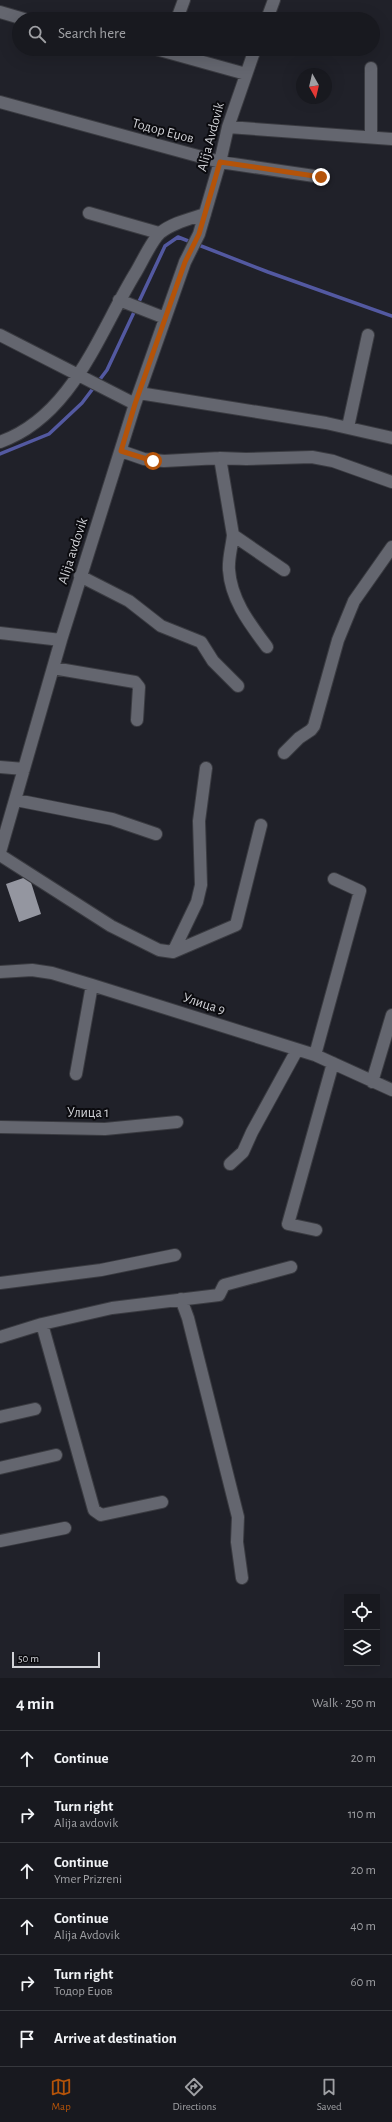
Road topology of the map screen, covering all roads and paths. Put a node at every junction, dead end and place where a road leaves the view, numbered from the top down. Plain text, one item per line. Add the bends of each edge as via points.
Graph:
1 (184, 0) edge
2 (274, 0) edge
3 (0, 12) edge
4 (180, 12) edge
5 (269, 12) edge
6 (12, 16) edge
7 (184, 56) edge
8 (252, 56) edge
9 (371, 68) dead end
10 (246, 74) junction
11 (0, 102) edge
12 (228, 127) junction
13 (371, 137) junction
14 (392, 139) edge
15 (220, 162) junction
16 (321, 177) dead end
17 (89, 213) dead end
18 (205, 214) junction
19 (159, 233) junction
20 (185, 262) joint
21 (122, 301) junction
22 (166, 318) junction
23 (0, 335) edge
24 (368, 335) dead end
25 (84, 377) junction
26 (137, 398) junction
27 (348, 427) junction
28 (392, 438) edge
29 (0, 442) edge
30 (121, 451) junction
31 (220, 458) junction
32 (392, 482) edge
33 (233, 535) junction
34 (392, 547) edge
35 (284, 570) dead end
36 (80, 576) junction
37 (0, 633) edge
38 (60, 640) junction
39 (267, 647) dead end
40 (53, 668) junction
41 (238, 686) dead end
42 (137, 720) dead end
43 (284, 753) dead end
44 (0, 767) edge
45 (206, 768) dead end
46 (24, 769) junction
47 (16, 800) junction
48 (261, 825) dead end
49 (156, 834) dead end
50 (0, 852) edge
51 (0, 855) edge
52 (334, 879) dead end
53 (173, 952) junction
54 (0, 972) edge
55 (92, 984) junction
56 (392, 1015) edge
57 (297, 1050) junction
58 (315, 1055) junction
59 (333, 1063) junction
60 (76, 1074) dead end
61 (372, 1082) junction
62 (392, 1090) edge
63 (177, 1122) dead end
64 (0, 1127) edge
65 (230, 1164) dead end
66 (316, 1230) dead end
67 (175, 1255) dead end
68 (291, 1267) dead end
69 (0, 1283) edge
70 (181, 1299) junction
71 (42, 1324) junction
72 (0, 1337) edge
73 (35, 1409) dead end
74 (0, 1417) edge
75 (56, 1455) dead end
76 (0, 1468) edge
77 (162, 1502) dead end
78 (65, 1528) dead end
79 (0, 1541) edge
80 (242, 1578) dead end

1 - 4 street
2 - 5 street
3 - 6 street
7 - 10 street
8 - 10 street, Alija Avdovik
9 - 13 street
10 - 12 street, Alija Avdovik
11 - 15 street, Тодор Еџов
12 - 13 street
12 - 15 street, Alija Avdovik
13 - 14 street
15 - 16 street, Тодор Еџов
15 - 18 street, Alija Avdovik
17 - 19 street
18 - 19 street
18 - 20 street, Alija Avdovik via 199,234
19 - 21 street
20 - 22 street, Alija avdovik
21 - 22 street
21 - 25 street
22 - 26 street, Alija avdovik
23 - 25 street
24 - 27 street
25 - 26 street via 111,390
25 - 29 street via 28,428
26 - 27 street
26 - 30 street, Alija avdovik
27 - 28 street
30 - 31 street via 153,461
30 - 36 street, Alija avdovik
31 - 32 street via 312,457 333,461
31 - 33 street
33 - 35 street
33 - 39 street via 229,569 232,586 243,614
34 - 43 street via 354,601 338,640 314,726
36 - 38 street, Alija avdovik
36 - 41 street via 129,601 162,626 201,642 213,661
37 - 38 street
38 - 40 street, Alija avdovik
40 - 42 street via 135,682 139,687
40 - 46 street, Alija avdovik
44 - 46 street
45 - 53 street via 199,821 201,885 197,902
46 - 47 street, Alija avdovik
47 - 49 street via 112,819
47 - 50 street, Alija avdovik
48 - 53 street via 236,924
51 - 53 street via 110,926 159,950
52 - 58 street via 360,891
54 - 55 street, Улица 9 via 32,970
55 - 57 street, Улица 9
55 - 60 street
56 - 61 street
57 - 58 street, Улица 9
57 - 65 street via 252,1132 244,1152
58 - 59 street, Улица 9
59 - 61 street, Улица 9
59 - 66 street via 288,1224
61 - 62 street, Улица 9
63 - 64 street, Улица 1 via 105,1129
67 - 69 street via 101,1270
68 - 70 street via 224,1285 219,1295
70 - 71 street via 112,1308
70 - 80 street via 238,1516 237,1542
71 - 72 street
71 - 77 street via 94,1510 101,1515
73 - 74 street
75 - 76 street
78 - 79 street

